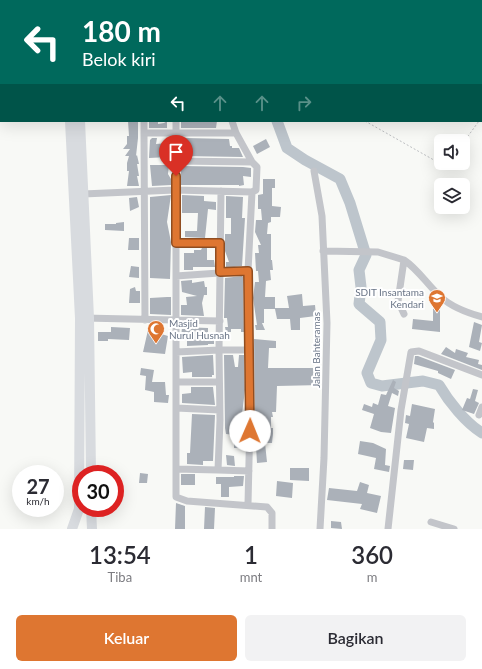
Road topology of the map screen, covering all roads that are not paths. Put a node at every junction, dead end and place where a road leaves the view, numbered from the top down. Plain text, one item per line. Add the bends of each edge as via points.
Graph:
1 (70, 122) edge
2 (80, 122) edge
3 (144, 122) edge
4 (176, 122) edge
5 (232, 122) edge
6 (144, 133) junction
7 (176, 133) junction
8 (236, 133) junction
9 (176, 161) junction
10 (252, 162) junction
11 (314, 171) dead end
12 (175, 190) junction
13 (144, 191) junction
14 (221, 191) junction
15 (252, 192) junction
16 (83, 194) junction
17 (176, 243) junction
18 (220, 243) junction
19 (323, 251) junction
20 (404, 260) junction
21 (248, 271) junction
22 (220, 272) junction
23 (176, 276) junction
24 (404, 314) dead end
25 (482, 317) edge
26 (85, 318) junction
27 (145, 320) junction
28 (220, 321) junction
29 (175, 322) junction
30 (219, 350) junction
31 (250, 350) junction
32 (176, 352) junction
33 (482, 375) edge
34 (176, 382) junction
35 (219, 382) junction
36 (482, 407) edge
37 (176, 408) junction
38 (219, 410) junction
39 (479, 415) dead end
40 (91, 465) edge
41 (176, 469) junction
42 (218, 470) junction
43 (249, 471) junction
44 (248, 504) junction
45 (91, 517) edge
46 (431, 522) dead end
47 (72, 529) edge
48 (92, 529) edge
49 (272, 529) edge
50 (320, 529) edge
51 (388, 529) edge
52 (454, 529) edge

1 - 26 highway
2 - 16 highway
3 - 6 street
4 - 7 street
5 - 8 street
6 - 7 street
6 - 13 street
7 - 8 street
7 - 9 street
8 - 10 street
9 - 10 street
9 - 12 street
10 - 15 street via 257,167 258,186
11 - 19 street, Jalan Bahteramas via 322,216
12 - 13 street
12 - 14 street
12 - 17 street
13 - 16 street
13 - 27 street
14 - 15 street
14 - 18 street
15 - 21 street
16 - 26 highway
17 - 18 street
17 - 23 street
18 - 22 street
19 - 20 street via 378,252
19 - 50 street, Jalan Bahteramas via 327,382
20 - 24 street via 398,301
20 - 25 street via 414,267 442,298
21 - 22 street
21 - 31 street
22 - 23 street
22 - 28 street
23 - 29 street
26 - 27 street
26 - 40 highway
26 - 47 highway via 79,509
27 - 29 street
28 - 29 street
28 - 30 street
29 - 32 street
30 - 31 street
30 - 32 street
30 - 35 street
31 - 43 street
32 - 34 street
33 - 51 street via 416,350 411,352 401,410
34 - 35 street
34 - 37 street
35 - 38 street
36 - 39 street
37 - 38 street
37 - 41 street
38 - 42 street
41 - 42 street
41 - 44 street via 176,497 179,499
42 - 43 street
43 - 44 street
44 - 49 street via 270,509
45 - 48 highway
46 - 52 street

